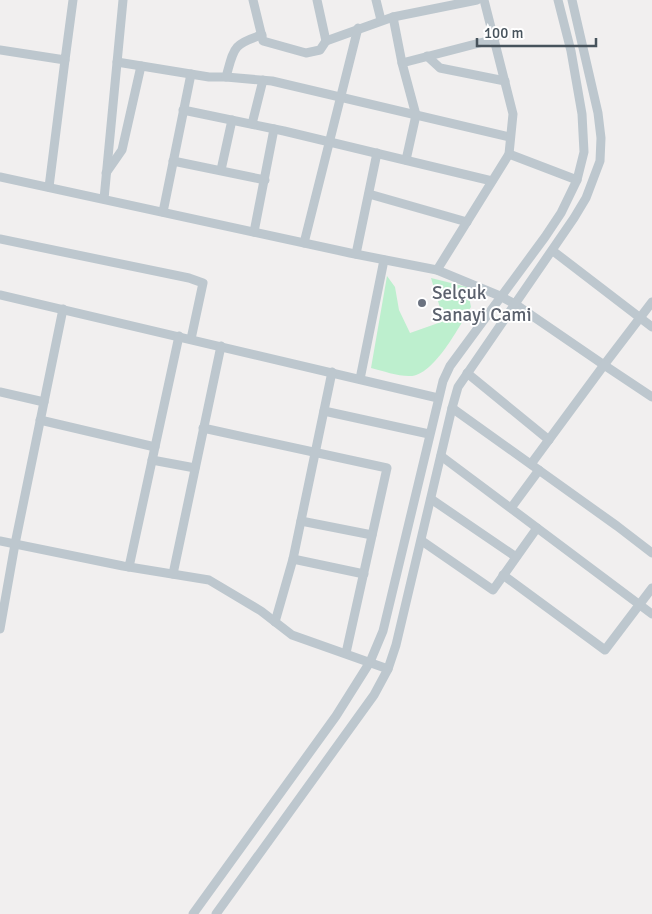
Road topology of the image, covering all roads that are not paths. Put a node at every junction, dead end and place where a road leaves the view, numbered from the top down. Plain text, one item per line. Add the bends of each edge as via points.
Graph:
1 (73, 0) edge
2 (123, 0) edge
3 (254, 0) edge
4 (318, 0) edge
5 (376, 0) edge
6 (477, 0) edge
7 (484, 0) edge
8 (558, 0) edge
9 (572, 0) edge
10 (429, 4) edge
11 (393, 17) junction
12 (382, 20) junction
13 (358, 28) junction
14 (262, 35) junction
15 (326, 40) junction
16 (494, 40) junction
17 (0, 50) edge
18 (427, 56) junction
19 (66, 60) junction
20 (117, 62) junction
21 (402, 63) junction
22 (141, 66) junction
23 (190, 74) junction
24 (226, 77) junction
25 (262, 80) junction
26 (504, 80) junction
27 (341, 97) junction
28 (183, 110) junction
29 (416, 115) junction
30 (232, 120) junction
31 (252, 124) junction
32 (274, 129) junction
33 (510, 137) junction
34 (329, 142) junction
35 (377, 154) junction
36 (509, 154) junction
37 (406, 160) junction
38 (173, 161) junction
39 (221, 170) junction
40 (106, 173) junction
41 (0, 177) edge
42 (265, 180) junction
43 (577, 180) junction
44 (492, 181) junction
45 (49, 187) junction
46 (369, 194) junction
47 (104, 199) junction
48 (163, 212) junction
49 (467, 222) junction
50 (254, 232) junction
51 (0, 239) edge
52 (304, 243) junction
53 (553, 251) junction
54 (356, 254) junction
55 (384, 260) junction
56 (437, 270) junction
57 (500, 296) junction
58 (0, 297) edge
59 (652, 302) edge
60 (515, 304) junction
61 (63, 309) junction
62 (640, 318) junction
63 (652, 327) edge
64 (179, 336) junction
65 (191, 339) junction
66 (221, 346) junction
67 (604, 366) junction
68 (332, 372) junction
69 (467, 373) junction
70 (360, 379) junction
71 (0, 392) edge
72 (652, 397) edge
73 (438, 398) junction
74 (44, 402) junction
75 (452, 408) junction
76 (324, 411) junction
77 (40, 420) junction
78 (204, 428) junction
79 (429, 434) junction
80 (549, 440) junction
81 (155, 447) junction
82 (315, 451) junction
83 (441, 456) junction
84 (152, 460) junction
85 (535, 467) junction
86 (195, 468) junction
87 (431, 499) junction
88 (511, 508) junction
89 (301, 520) junction
90 (537, 528) junction
91 (372, 535) junction
92 (0, 541) edge
93 (422, 541) junction
94 (15, 544) junction
95 (652, 553) edge
96 (516, 557) junction
97 (293, 559) junction
98 (129, 567) junction
99 (173, 574) junction
100 (364, 574) junction
101 (503, 575) junction
102 (652, 588) edge
103 (639, 604) junction
104 (652, 614) edge
105 (275, 622) junction
106 (0, 629) edge
107 (346, 654) junction
108 (370, 662) junction
109 (388, 668) junction
110 (192, 914) edge
111 (216, 914) edge

1 - 19 street
2 - 20 street
3 - 14 street
4 - 15 street
5 - 12 street
6 - 10 street
7 - 16 street
8 - 43 street via 582,114 584,152
9 - 53 street via 598,113 600,161 586,198
10 - 11 street
11 - 12 street
11 - 21 street
12 - 13 street
13 - 15 street
13 - 27 street
14 - 15 street via 263,41 306,53 320,50
14 - 24 street via 242,42 234,50
16 - 18 street
16 - 26 street
17 - 19 street
18 - 21 street
18 - 26 street via 440,68
19 - 45 street
20 - 22 street
20 - 40 street
21 - 29 street
22 - 23 street
22 - 40 street via 122,150
23 - 24 street
23 - 28 street
24 - 25 street
25 - 27 street
25 - 31 street
26 - 33 street via 513,114
27 - 29 street
27 - 34 street
28 - 30 street
28 - 38 street
29 - 33 street
29 - 37 street
30 - 31 street
30 - 39 street
31 - 32 street
32 - 34 street
32 - 42 street
33 - 36 street
34 - 35 street
34 - 52 street
35 - 37 street
35 - 46 street
36 - 43 street
36 - 44 street
37 - 44 street
38 - 39 street
38 - 48 street
39 - 42 street
40 - 47 street
41 - 45 street
42 - 50 street
43 - 57 street via 561,213
44 - 49 street
45 - 47 street
46 - 49 street
46 - 54 street
47 - 48 street
48 - 50 street
49 - 56 street
50 - 52 street
51 - 65 street via 203,283
52 - 54 street
53 - 60 street
53 - 62 street
54 - 55 street
55 - 56 street
55 - 70 street
56 - 57 street
57 - 60 street
57 - 73 street via 450,366
58 - 61 street
59 - 62 street
60 - 67 street
60 - 69 street
61 - 64 street
61 - 74 street
62 - 63 street
62 - 67 street
64 - 65 street
64 - 81 street
65 - 66 street
66 - 68 street
66 - 78 street
67 - 72 street
67 - 80 street
68 - 70 street
68 - 76 street
69 - 75 street via 458,387
69 - 80 street
70 - 73 street
71 - 74 street
73 - 79 street
74 - 77 street
75 - 83 street
75 - 85 street
76 - 79 street
76 - 82 street
77 - 81 street
77 - 94 street
78 - 82 street
78 - 86 street
79 - 108 street via 383,631
80 - 85 street
81 - 84 street
82 - 89 street
82 - 91 street via 387,468
83 - 87 street
83 - 88 street
84 - 86 street
84 - 98 street
85 - 88 street
85 - 95 street
86 - 99 street
87 - 93 street
87 - 96 street
88 - 90 street
89 - 91 street
89 - 97 street
90 - 96 street
90 - 103 street
91 - 100 street
92 - 94 street
93 - 101 street via 493,590
93 - 109 street
94 - 98 street
94 - 106 street
96 - 101 street
97 - 100 street
97 - 105 street
98 - 99 street
99 - 105 street via 209,580
100 - 107 street
101 - 103 street via 605,650
102 - 103 street
103 - 104 street
105 - 107 street via 292,635
107 - 108 street
108 - 109 street
108 - 110 street via 336,716
109 - 111 street via 374,694

